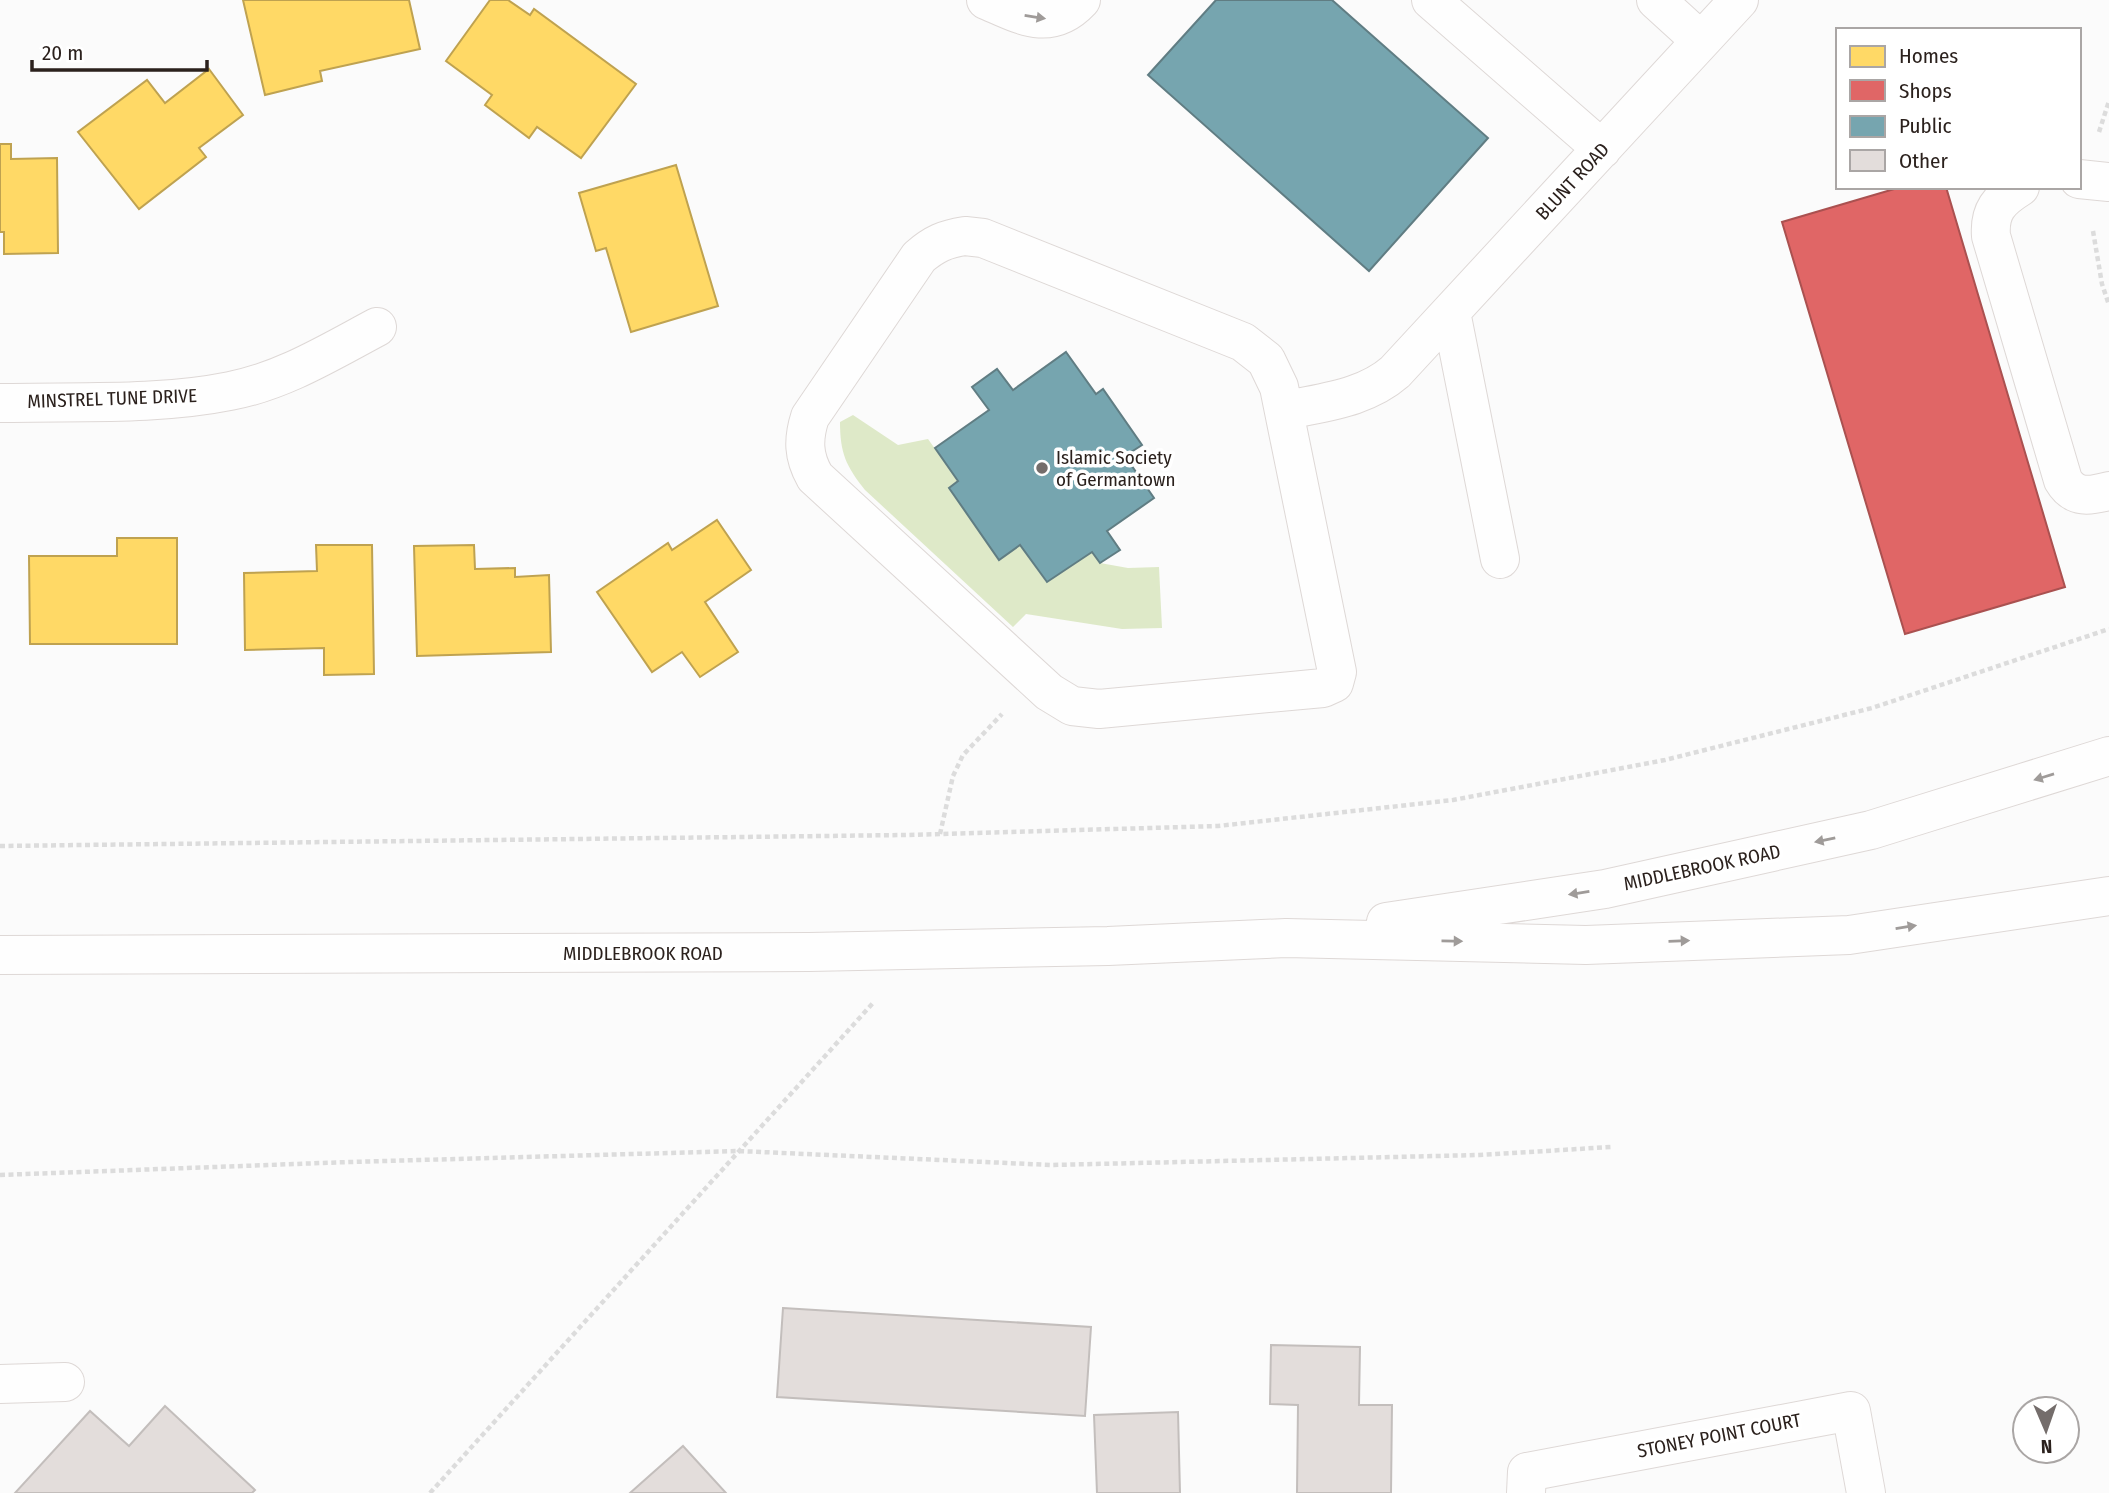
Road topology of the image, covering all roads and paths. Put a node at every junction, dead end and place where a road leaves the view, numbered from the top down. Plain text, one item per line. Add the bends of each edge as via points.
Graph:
1 (986, 0) edge
2 (1081, 0) edge
3 (1431, 0) edge
4 (1656, 0) edge
5 (1739, 0) edge
6 (1701, 41) junction
7 (1602, 149) junction
8 (2081, 179) edge
9 (2109, 182) edge
10 (2017, 189) edge
11 (1451, 312) junction
12 (377, 327) dead end
13 (0, 403) edge
14 (1284, 411) junction
15 (2109, 491) edge
16 (1500, 559) dead end
17 (2109, 629) edge
18 (1036, 680) junction
19 (2109, 756) edge
20 (940, 834) junction
21 (0, 846) edge
22 (2109, 895) edge
23 (1286, 938) junction
24 (920, 950) junction
25 (0, 956) edge
26 (1611, 1147) dead end
27 (739, 1151) junction
28 (0, 1175) edge
29 (65, 1382) dead end
30 (0, 1384) edge
31 (430, 1493) edge
32 (1526, 1493) edge
33 (1866, 1493) edge

1 -> 2 street via 1025,16 1051,19
3 - 7 street
4 - 6 street
5 - 6 street, BLUNT ROAD
6 - 7 street, BLUNT ROAD
7 - 11 street, BLUNT ROAD
8 - 9 street
10 - 15 street via 2002,198 1991,215 1991,236 2063,480 2068,488 2085,496
11 - 14 street, BLUNT ROAD via 1384,381 1362,393
11 - 16 street
12 - 13 street, MINSTREL TUNE DRIVE via 295,370 232,391 172,399
14 - 18 street via 1337,672 1335,683 1323,688 1099,709 1072,706
14 - 18 street via 1274,372 1243,342 983,238 947,239 919,257 810,417 804,449 808,464 815,477
17 - 20 path via 1872,708 1665,760 1453,800 1218,826
18 - 20 path via 962,755
19 -> 23 street, MIDDLEBROOK ROAD via 1871,830 1618,886
20 - 21 path
23 -> 22 street, MIDDLEBROOK ROAD via 1586,945 1849,935
23 - 24 street, MIDDLEBROOK ROAD
24 - 25 street, MIDDLEBROOK ROAD
24 - 27 path
26 - 27 path via 1479,1155 1052,1166
27 - 28 path
27 - 31 path
29 - 30 street
32 - 33 street, STONEY POINT COURT via 1527,1472 1851,1411

